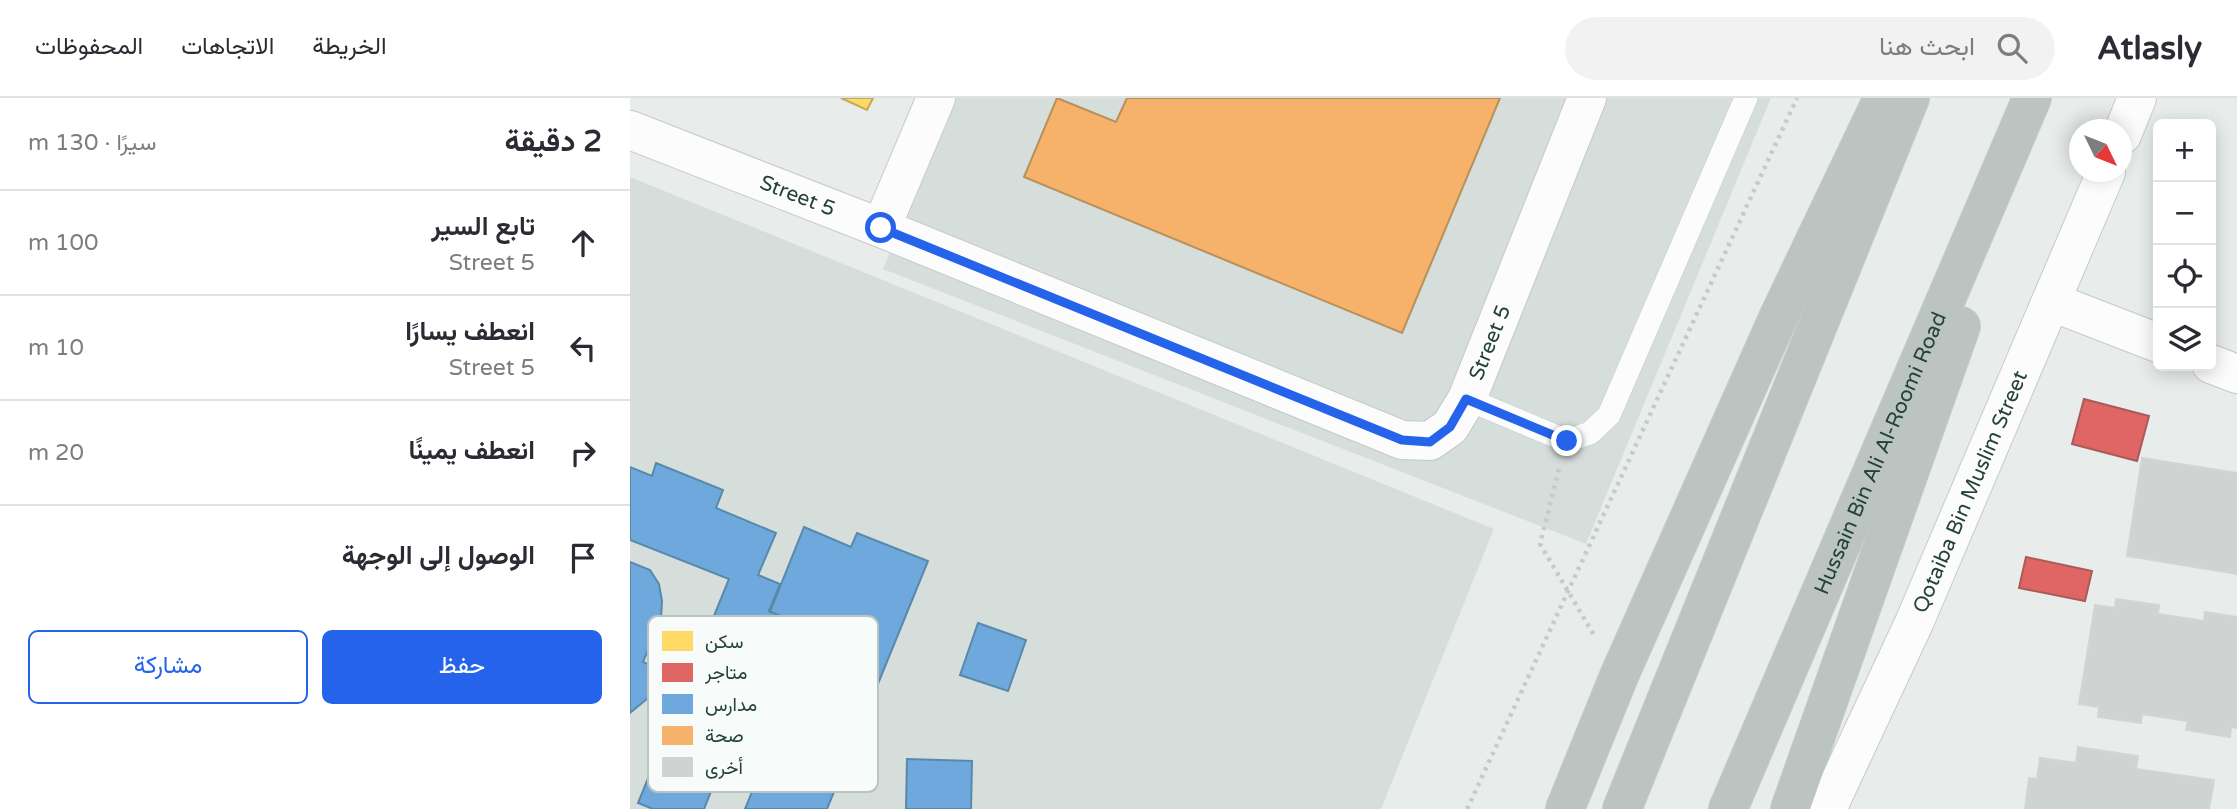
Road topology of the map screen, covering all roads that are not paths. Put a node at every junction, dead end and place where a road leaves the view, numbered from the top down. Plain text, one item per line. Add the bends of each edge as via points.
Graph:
1 (936, 98) edge
2 (1587, 98) edge
3 (1746, 98) edge
4 (1883, 98) edge
5 (1910, 98) edge
6 (2032, 98) edge
7 (2042, 98) edge
8 (2137, 98) edge
9 (2128, 119) edge
10 (630, 130) edge
11 (2102, 182) edge
12 (881, 228) junction
13 (2052, 302) junction
14 (2153, 341) edge
15 (2216, 366) edge
16 (2237, 374) edge
17 (1466, 399) junction
18 (1619, 676) junction
19 (1538, 809) edge
20 (1565, 809) edge
21 (1622, 809) edge
22 (1728, 809) edge
23 (1790, 809) edge
24 (1828, 809) edge

1 - 12 street
2 - 17 street, Street 5
3 - 17 lane via 1609,415 1590,433 1567,441
4 - 18 highway via 1778,318
5 - 21 highway
6 - 22 highway, Hussain Bin Ali Al-Roomi Road
7 - 23 highway
8 - 9 street
10 - 12 street, Street 5
11 - 13 street, Qotaiba Bin Muslim Street
12 - 17 street, Street 5 via 1402,440 1430,442 1450,427
13 - 14 street
13 - 24 street, Qotaiba Bin Muslim Street
15 - 16 street
18 - 19 highway
18 - 20 highway

